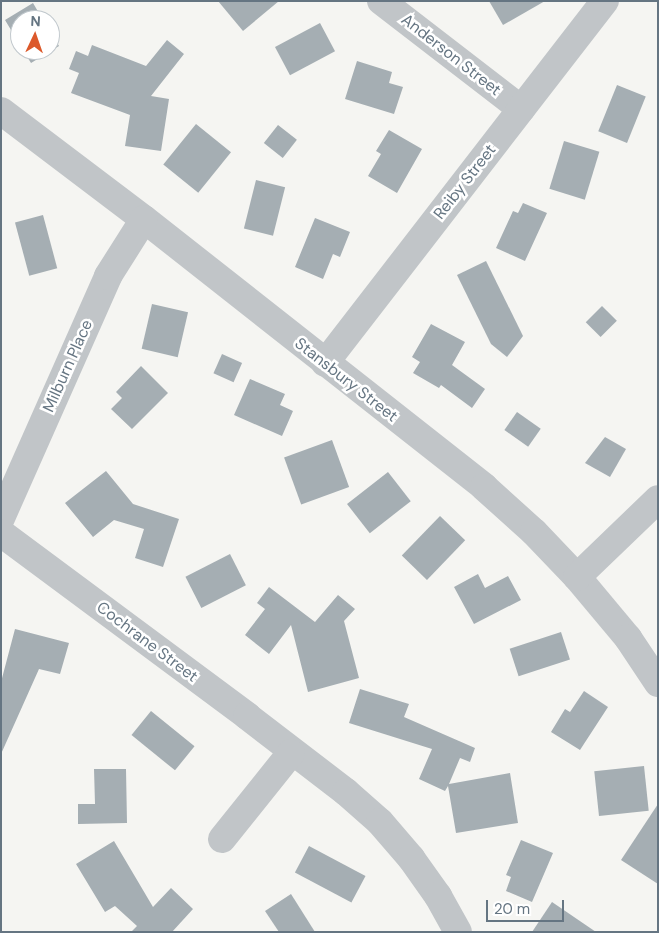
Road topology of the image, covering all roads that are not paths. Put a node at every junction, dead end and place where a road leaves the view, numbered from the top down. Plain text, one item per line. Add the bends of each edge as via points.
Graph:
1 (381, 1) edge
2 (605, 1) edge
3 (521, 109) junction
4 (1, 111) edge
5 (144, 219) junction
6 (325, 363) junction
7 (658, 499) edge
8 (1, 518) edge
9 (1, 533) edge
10 (577, 578) junction
11 (658, 683) edge
12 (292, 753) junction
13 (222, 839) dead end
14 (458, 932) edge

1 - 3 street, Anderson Street
2 - 3 street, Reiby Street
3 - 6 street, Reiby Street
4 - 5 street, Stansbury Street
5 - 6 street, Stansbury Street
5 - 8 street, Milburn Place via 108,276
6 - 10 street, Stansbury Street via 484,487 534,532
7 - 10 street
9 - 12 street, Cochrane Street
10 - 11 street, Stansbury Street via 628,638
12 - 13 street
12 - 14 street, Cochrane Street via 346,792 380,822 438,896

